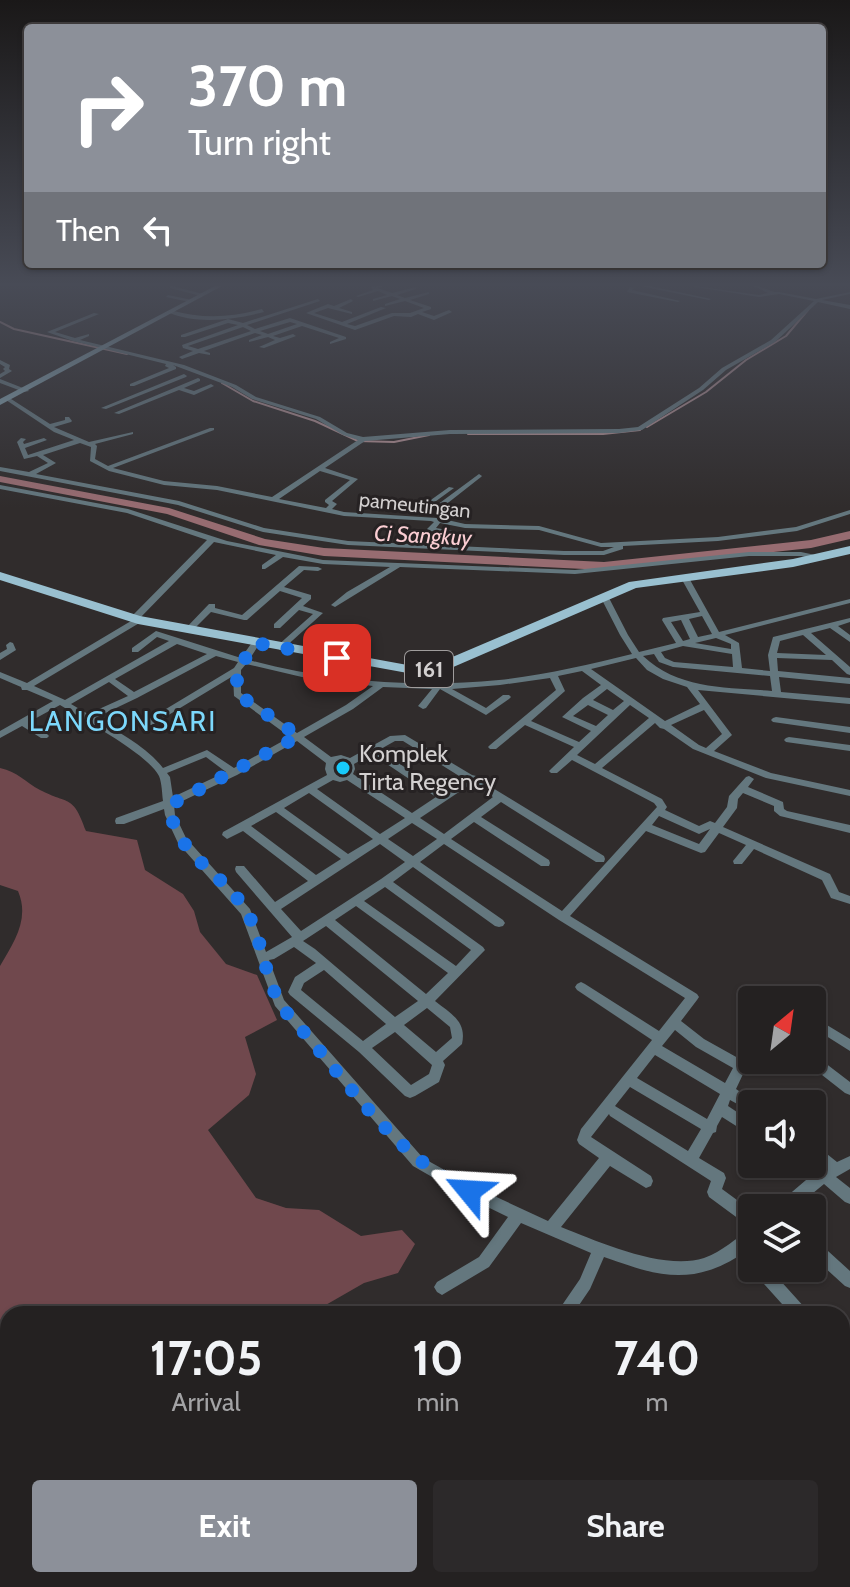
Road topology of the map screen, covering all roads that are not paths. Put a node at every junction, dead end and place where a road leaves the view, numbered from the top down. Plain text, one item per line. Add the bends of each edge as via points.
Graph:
1 (84, 360) edge
2 (150, 360) edge
3 (152, 360) edge
4 (740, 360) edge
5 (0, 362) edge
6 (184, 376) dead end
7 (152, 377) junction
8 (0, 379) edge
9 (198, 380) dead end
10 (167, 383) junction
11 (132, 385) dead end
12 (211, 386) dead end
13 (180, 388) junction
14 (26, 391) junction
15 (194, 393) junction
16 (184, 398) dead end
17 (4, 401) edge
18 (104, 408) dead end
19 (117, 413) dead end
20 (67, 418) dead end
21 (50, 426) junction
22 (212, 429) dead end
23 (131, 433) dead end
24 (44, 440) dead end
25 (362, 440) junction
26 (79, 441) junction
27 (89, 444) junction
28 (38, 454) junction
29 (107, 468) junction
30 (0, 469) edge
31 (321, 469) junction
32 (29, 475) junction
33 (479, 476) dead end
34 (0, 487) edge
35 (457, 490) junction
36 (274, 499) junction
37 (430, 503) dead end
38 (328, 510) junction
39 (850, 512) edge
40 (523, 518) dead end
41 (437, 520) junction
42 (247, 526) junction
43 (515, 527) junction
44 (487, 528) junction
45 (455, 534) dead end
46 (212, 539) junction
47 (226, 542) junction
48 (625, 545) junction
49 (471, 550) junction
50 (850, 550) edge
51 (282, 554) junction
52 (817, 558) junction
53 (398, 565) junction
54 (265, 567) dead end
55 (318, 569) dead end
56 (685, 578) junction
57 (3, 581) edge
58 (279, 588) junction
59 (604, 596) junction
60 (850, 601) edge
61 (335, 605) dead end
62 (298, 607) junction
63 (706, 613) junction
64 (684, 617) junction
65 (774, 619) junction
66 (850, 620) edge
67 (134, 621) junction
68 (832, 625) junction
69 (277, 626) dead end
70 (188, 630) junction
71 (805, 632) junction
72 (794, 634) junction
73 (158, 635) junction
74 (717, 635) junction
75 (850, 639) edge
76 (695, 640) junction
77 (175, 641) junction
78 (256, 643) junction
79 (680, 643) junction
80 (10, 645) dead end
81 (280, 647) junction
82 (135, 650) dead end
83 (656, 650) junction
84 (736, 652) junction
85 (213, 654) junction
86 (637, 654) junction
87 (772, 655) junction
88 (0, 657) edge
89 (834, 658) junction
90 (239, 666) junction
91 (537, 666) dead end
92 (583, 668) junction
93 (413, 670) junction
94 (738, 671) junction
95 (850, 672) edge
96 (774, 674) junction
97 (0, 675) edge
98 (551, 675) junction
99 (110, 679) junction
100 (850, 681) edge
101 (381, 686) junction
102 (440, 686) junction
103 (605, 686) junction
104 (691, 686) junction
105 (408, 687) junction
106 (25, 688) junction
107 (777, 694) junction
108 (134, 696) junction
109 (506, 697) dead end
110 (586, 700) junction
111 (850, 701) edge
112 (629, 702) junction
113 (63, 703) junction
114 (706, 705) junction
115 (423, 706) dead end
116 (614, 714) junction
117 (87, 718) junction
118 (776, 720) dead end
119 (523, 721) junction
120 (22, 722) junction
121 (658, 722) junction
122 (149, 723) dead end
123 (597, 730) junction
124 (850, 730) edge
125 (0, 735) edge
126 (44, 736) dead end
127 (299, 736) junction
128 (789, 740) dead end
129 (580, 746) junction
130 (493, 747) dead end
131 (850, 748) edge
132 (373, 750) junction
133 (708, 751) junction
134 (570, 755) junction
135 (332, 762) junction
136 (350, 762) junction
137 (597, 767) junction
138 (554, 771) dead end
139 (161, 772) junction
140 (234, 773) junction
141 (334, 775) junction
142 (347, 775) junction
143 (473, 778) junction
144 (310, 789) junction
145 (850, 793) edge
146 (443, 797) junction
147 (501, 797) junction
148 (170, 805) junction
149 (277, 808) junction
150 (659, 812) junction
151 (473, 817) junction
152 (413, 818) junction
153 (120, 821) dead end
154 (244, 826) junction
155 (646, 827) junction
156 (717, 828) junction
157 (850, 829) edge
158 (227, 835) dead end
159 (443, 839) junction
160 (380, 840) junction
161 (751, 846) junction
162 (600, 859) dead end
163 (349, 860) junction
164 (738, 861) dead end
165 (409, 862) junction
166 (545, 863) dead end
167 (240, 869) dead end
168 (316, 881) junction
169 (385, 882) junction
170 (355, 900) junction
171 (850, 900) edge
172 (274, 908) junction
173 (563, 917) junction
174 (326, 919) junction
175 (499, 923) dead end
176 (296, 939) junction
177 (270, 956) dead end
178 (323, 964) junction
179 (456, 972) junction
180 (581, 987) dead end
181 (427, 1001) junction
182 (674, 1022) junction
183 (394, 1025) junction
184 (826, 1030) edge
185 (657, 1044) junction
186 (850, 1046) edge
187 (363, 1048) junction
188 (436, 1060) junction
189 (738, 1065) edge
190 (738, 1070) edge
191 (826, 1071) edge
192 (628, 1079) junction
193 (850, 1089) edge
194 (727, 1090) junction
195 (738, 1097) edge
196 (720, 1108) junction
197 (615, 1112) dead end
198 (738, 1120) edge
199 (711, 1128) junction
200 (609, 1157) junction
201 (691, 1159) junction
202 (832, 1171) edge
203 (646, 1181) dead end
204 (802, 1194) edge
205 (850, 1197) edge
206 (738, 1210) edge
207 (519, 1214) junction
208 (551, 1228) junction
209 (738, 1247) edge
210 (600, 1248) junction
211 (826, 1259) edge
212 (850, 1281) edge
213 (772, 1282) edge
214 (442, 1287) dead end
215 (570, 1306) edge
216 (794, 1306) edge

1 - 14 street
2 - 7 street via 174,368
3 - 25 street via 182,366
4 - 25 street via 640,429 450,432
5 - 8 street via 9,371
6 - 10 street
7 - 10 street
7 - 11 street
8 - 14 street
9 - 13 street
10 - 13 street
10 - 18 street
12 - 15 street
13 - 15 street
13 - 19 street
14 - 17 street
15 - 16 street
17 - 21 street
20 - 21 street
21 - 26 street
22 - 29 street
23 - 27 street
24 - 28 street via 22,443 24,458
25 - 31 street
26 - 27 street
26 - 28 street
27 - 29 street via 94,446 92,460
28 - 32 street via 53,463
29 - 36 street, pameutingan via 179,486
30 - 32 street
31 - 36 street
31 - 38 street via 355,479 327,501 333,504
32 - 42 street via 179,503
33 - 35 street
34 - 46 street via 128,511
35 - 37 street via 447,488
35 - 41 street via 440,505 448,510
36 - 38 street, pameutingan
38 - 41 street, pameutingan
39 - 48 street, pameutingan via 797,529
40 - 43 street
41 - 44 street, pameutingan
41 - 45 street via 431,529
42 - 47 street
42 - 49 street via 348,543
43 - 44 street, pameutingan
43 - 48 street, pameutingan via 539,528 594,544
44 - 49 street
46 - 47 street
46 - 67 street
47 - 51 street
48 - 49 street via 604,553
50 - 52 main road, 161
51 - 53 street via 323,562
51 - 54 street
52 - 53 street via 749,554 575,572
52 - 56 main road, 161
53 - 61 street
55 - 58 street via 302,568
56 - 59 main road, 161 via 633,585
56 - 63 street
57 - 67 main road, 161
58 - 62 street via 308,597
58 - 70 street via 244,618 212,607
59 - 86 street
59 - 93 main road, 161 via 446,665
60 - 65 street
62 - 69 street
62 - 81 street via 319,613
63 - 64 street
63 - 74 street
64 - 76 street
64 - 79 street via 666,620
65 - 72 street
65 - 74 street
66 - 68 street
67 - 70 main road, 161
67 - 73 street
67 - 106 street
68 - 71 street
68 - 75 street
70 - 78 main road, 161
71 - 72 street
71 - 89 street
72 - 87 street via 776,639
73 - 77 street
73 - 82 street
74 - 76 street
74 - 84 street via 735,643
76 - 79 street
77 - 85 street
77 - 99 street
78 - 81 main road, 161
78 - 90 street
79 - 83 street
79 - 84 street
80 - 88 street via 12,650
81 - 93 main road, 161
83 - 86 street
83 - 94 street via 667,663
84 - 94 street
85 - 90 street
85 - 108 street
86 - 92 street
86 - 104 street via 656,671
87 - 89 street
87 - 96 street
89 - 95 street
90 - 101 street
90 - 122 street
90 - 127 street via 237,694
91 - 98 street
92 - 98 street
92 - 103 street
93 - 105 street
94 - 96 street
96 - 100 street
96 - 107 street
97 - 106 street
98 - 102 street
98 - 119 street via 562,689
99 - 108 street
99 - 113 street
101 - 105 street
101 - 127 street
102 - 105 street
102 - 109 street via 486,712
102 - 115 street
103 - 110 street
103 - 112 street
104 - 107 street
104 - 114 street
106 - 113 street
107 - 111 street
108 - 117 street
110 - 116 street
110 - 123 street via 567,717
112 - 116 street
112 - 121 street
113 - 117 street
113 - 120 street
114 - 121 street
114 - 133 street via 727,735
116 - 123 street
117 - 139 street via 142,752
118 - 124 street
119 - 129 street
119 - 130 street
120 - 125 street
120 - 126 street
121 - 133 street
121 - 137 street
123 - 129 street
127 - 135 street
127 - 140 street
128 - 131 street
129 - 134 street
132 - 136 street
132 - 143 street via 393,738 405,738
132 - 146 street
133 - 145 street via 769,776
134 - 137 street
134 - 138 street
135 - 136 street
135 - 141 street via 327,768
136 - 142 street via 353,767
137 - 150 street via 658,801
139 - 140 street via 207,753
139 - 148 street
140 - 148 street
141 - 142 street
141 - 144 street
142 - 152 street
143 - 146 street
143 - 147 street
144 - 149 street
144 - 160 street
146 - 152 street
147 - 151 street
147 - 162 street
148 - 153 street
148 - 207 street via 182,840 242,904 285,1011 418,1162
149 - 154 street
149 - 163 street
150 - 155 street
150 - 156 street via 699,830 708,824
151 - 159 street
151 - 166 street
152 - 159 street
152 - 160 street
154 - 158 street
154 - 168 street
155 - 156 street via 698,850
155 - 173 street
156 - 157 street via 745,783 779,804 784,814
156 - 161 street
159 - 165 street
159 - 173 street
160 - 163 street
160 - 165 street
161 - 164 street
161 - 171 street via 826,877 835,895
163 - 168 street
165 - 169 street
165 - 175 street
167 - 172 street
168 - 172 street
169 - 170 street
169 - 179 street via 479,950
170 - 174 street
170 - 179 street
172 - 176 street
173 - 182 street via 689,993 692,1001
174 - 176 street
174 - 181 street
176 - 177 street
176 - 178 street
178 - 183 street
178 - 187 street via 299,980 294,992
179 - 181 street
180 - 185 street
181 - 183 street
181 - 188 street via 456,1025 460,1036
182 - 185 street
182 - 189 street
183 - 187 street
183 - 188 street
184 - 186 street
185 - 192 street
185 - 194 street
187 - 188 street via 410,1092 434,1078
190 - 194 street
191 - 193 street
192 - 199 street
192 - 200 street via 584,1137
194 - 195 street
194 - 196 street
196 - 198 street
196 - 199 street
197 - 201 street
199 - 201 street
200 - 203 street
200 - 208 street
201 - 206 street via 719,1178 714,1192
202 - 204 street
202 - 205 street
207 - 208 street
207 - 214 street via 484,1262
208 - 210 street
209 - 210 street via 688,1270 660,1268
210 - 215 street
211 - 212 street
213 - 216 street

